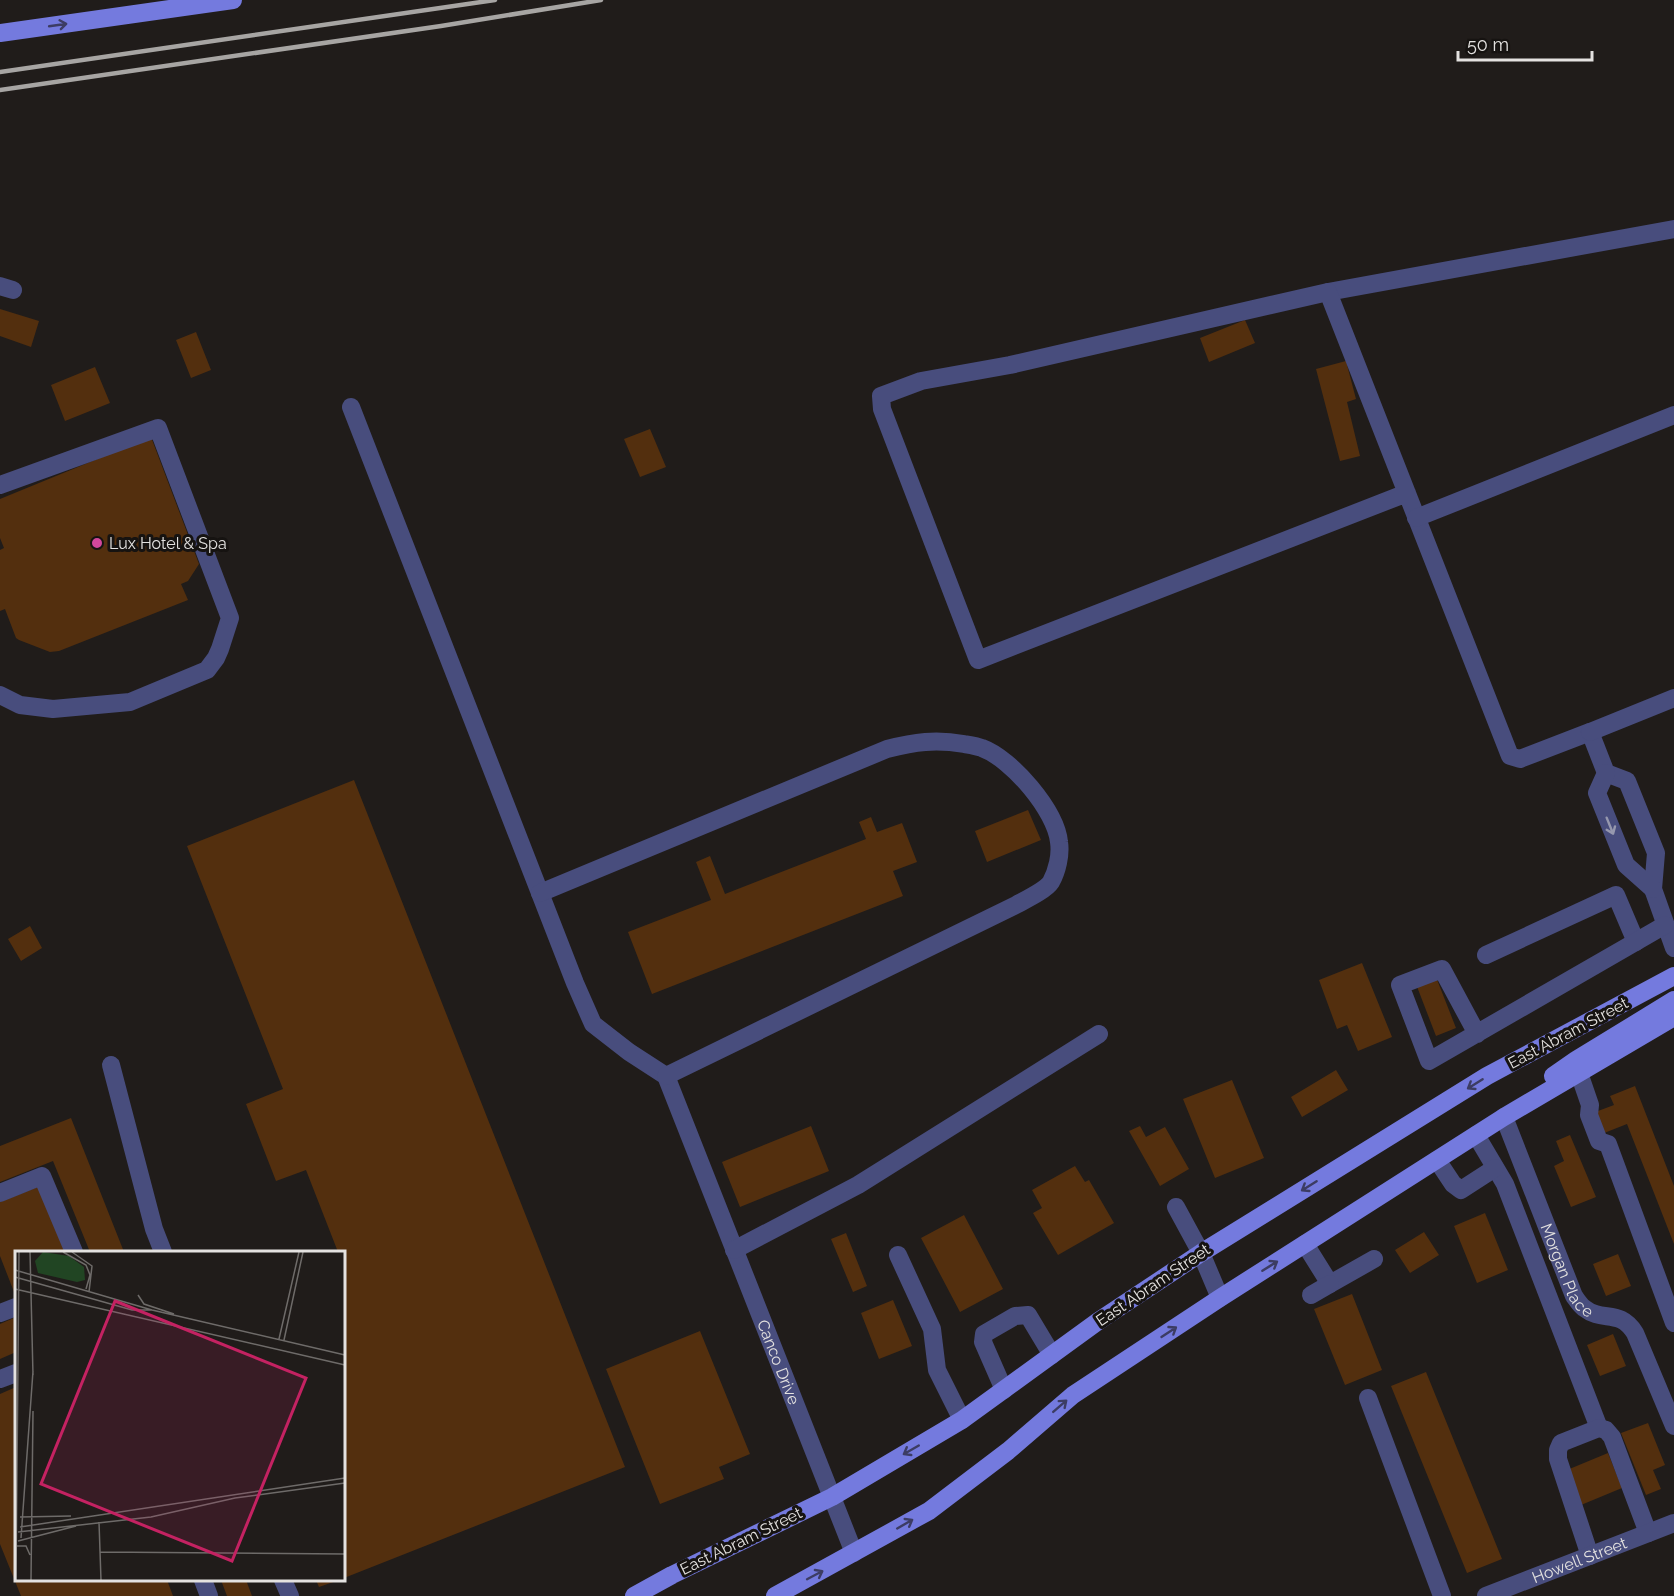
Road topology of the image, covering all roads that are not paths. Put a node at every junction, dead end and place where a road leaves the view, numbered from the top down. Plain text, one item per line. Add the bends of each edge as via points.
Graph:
1 (233, 0) edge
2 (177, 4) edge
3 (157, 6) edge
4 (0, 33) edge
5 (1674, 229) edge
6 (1328, 292) junction
7 (351, 407) dead end
8 (1674, 415) edge
9 (0, 485) edge
10 (1407, 493) junction
11 (1416, 518) junction
12 (0, 695) edge
13 (1674, 698) edge
14 (1590, 732) junction
15 (1606, 772) junction
16 (1653, 889) junction
17 (540, 893) junction
18 (1665, 925) junction
19 (1636, 942) junction
20 (1674, 948) edge
21 (1486, 955) dead end
22 (1674, 976) edge
23 (1674, 1000) edge
24 (1674, 1017) edge
25 (1099, 1034) dead end
26 (1477, 1034) junction
27 (111, 1065) dead end
28 (1579, 1073) junction
29 (666, 1076) junction
30 (1527, 1104) junction
31 (1504, 1117) junction
32 (1476, 1135) junction
33 (1437, 1160) junction
34 (1495, 1168) junction
35 (0, 1193) edge
36 (1176, 1207) dead end
37 (1305, 1244) junction
38 (734, 1250) junction
39 (74, 1251) edge
40 (163, 1251) edge
41 (1201, 1253) junction
42 (898, 1255) dead end
43 (1374, 1258) dead end
44 (1330, 1284) junction
45 (1311, 1295) dead end
46 (1220, 1298) junction
47 (15, 1307) edge
48 (0, 1313) edge
49 (1674, 1323) edge
50 (1052, 1355) junction
51 (15, 1373) edge
52 (0, 1379) edge
53 (1004, 1390) junction
54 (1368, 1398) dead end
55 (962, 1420) junction
56 (1674, 1426) edge
57 (1599, 1428) junction
58 (832, 1497) junction
59 (1674, 1523) edge
60 (1648, 1533) junction
61 (855, 1554) junction
62 (1590, 1556) junction
63 (672, 1575) junction
64 (203, 1581) edge
65 (283, 1581) edge
66 (209, 1596) edge
67 (290, 1596) edge
68 (634, 1596) edge
69 (661, 1596) edge
70 (775, 1596) edge
71 (1442, 1596) edge
72 (1486, 1596) edge

1 - 2 main road
2 - 3 main road
4 -> 3 main road
5 - 6 street
6 - 10 street
6 - 10 street via 1010,365 921,381 881,396 882,409 978,660
7 - 17 street
8 - 11 street
9 - 12 street via 158,428 230,618 220,649 207,670 130,702 52,709 20,705
10 - 11 street
11 - 14 street via 1510,756 1520,759
13 - 14 street
14 - 15 street
15 - 16 street via 1627,781 1656,853
15 -> 16 street via 1597,792 1626,865
16 - 18 street
17 - 29 street via 593,1024
17 - 29 street via 887,749 921,741 949,741 983,748 1009,765 1032,788 1051,816 1059,841 1058,862 1050,885
18 - 19 street
18 - 20 street
19 - 21 street via 1616,895
19 - 26 street
22 -> 41 main road, East Abram Street via 1487,1076
23 - 30 main road via 1576,1059 1548,1080
24 - 28 main road
25 - 38 street via 858,1185
26 - 26 street via 1429,1061 1400,985 1442,969
27 - 40 street
28 - 30 main road
28 - 49 street via 1590,1105 1588,1115 1599,1141 1608,1144
29 - 38 street, Canco Drive
30 - 31 main road
31 - 32 main road
31 - 56 street, Morgan Place via 1574,1296 1584,1308 1628,1322
32 - 33 main road
32 - 34 street
33 - 34 street via 1461,1190
33 - 37 main road
34 - 57 street via 1505,1184
35 - 39 street via 42,1176
36 - 41 street
37 - 44 street
46 -> 37 main road
38 - 58 street, Canco Drive
41 - 46 street
41 - 50 main road, East Abram Street
42 - 55 street via 932,1329 938,1370
43 - 44 street
44 - 45 street
61 -> 46 main road via 929,1511 1073,1395
47 - 48 street
50 - 53 main road, East Abram Street
50 - 53 street via 1028,1315 1014,1316 984,1334 983,1342
51 - 52 street
53 - 55 main road, East Abram Street
54 - 71 street
55 -> 58 main road, East Abram Street
57 - 60 street via 1612,1437
57 - 62 street via 1561,1443 1558,1450
58 - 61 street, Canco Drive
58 - 63 main road, East Abram Street
59 - 60 street, Howell Street
60 - 62 street, Howell Street
70 -> 61 main road
62 - 72 street, Howell Street
63 - 68 main road, East Abram Street
63 - 69 main road
64 - 66 street
65 - 67 street

